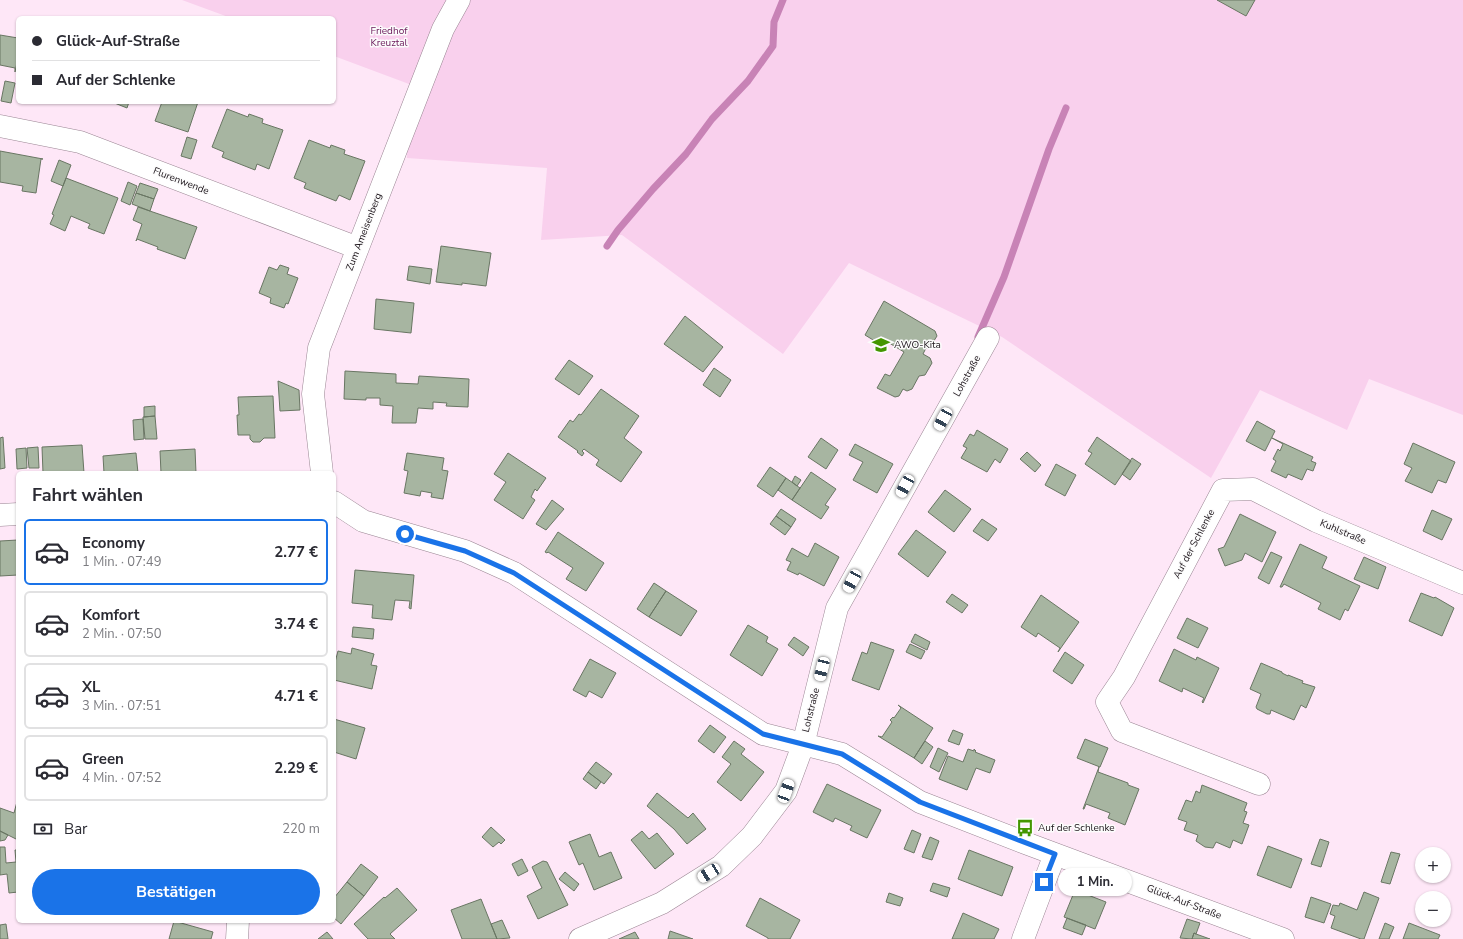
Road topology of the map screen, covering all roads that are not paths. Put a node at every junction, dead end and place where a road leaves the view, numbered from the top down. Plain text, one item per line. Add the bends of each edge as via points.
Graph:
1 (459, 0) edge
2 (0, 126) edge
3 (358, 248) junction
4 (988, 338) dead end
5 (322, 471) edge
6 (1223, 490) joint
7 (336, 503) edge
8 (16, 514) edge
9 (0, 515) edge
10 (1463, 583) edge
11 (803, 745) junction
12 (1259, 784) dead end
13 (1055, 854) junction
14 (238, 923) edge
15 (237, 939) edge
16 (580, 939) edge
17 (1023, 939) edge
18 (1284, 939) edge

1 - 3 street, Zum Ameisenberg via 443,29
2 - 3 street, Flurenwende via 80,142
3 - 5 street, Zum Ameisenberg via 319,348 313,394
4 - 11 street, Lohstraße via 837,608
6 - 10 street, Kuhlstraße via 1253,489 1316,521
6 - 12 street, Auf der Schlenke via 1124,677 1107,702 1122,731
7 - 11 street, Glück-Auf-Straße via 363,521 465,551 514,573 763,734
8 - 9 street
11 - 13 street, Glück-Auf-Straße via 842,754 920,802
11 - 16 street, Lohstraße via 786,791 752,836 721,866 662,903
13 - 17 street
13 - 18 street, Glück-Auf-Straße
14 - 15 street

